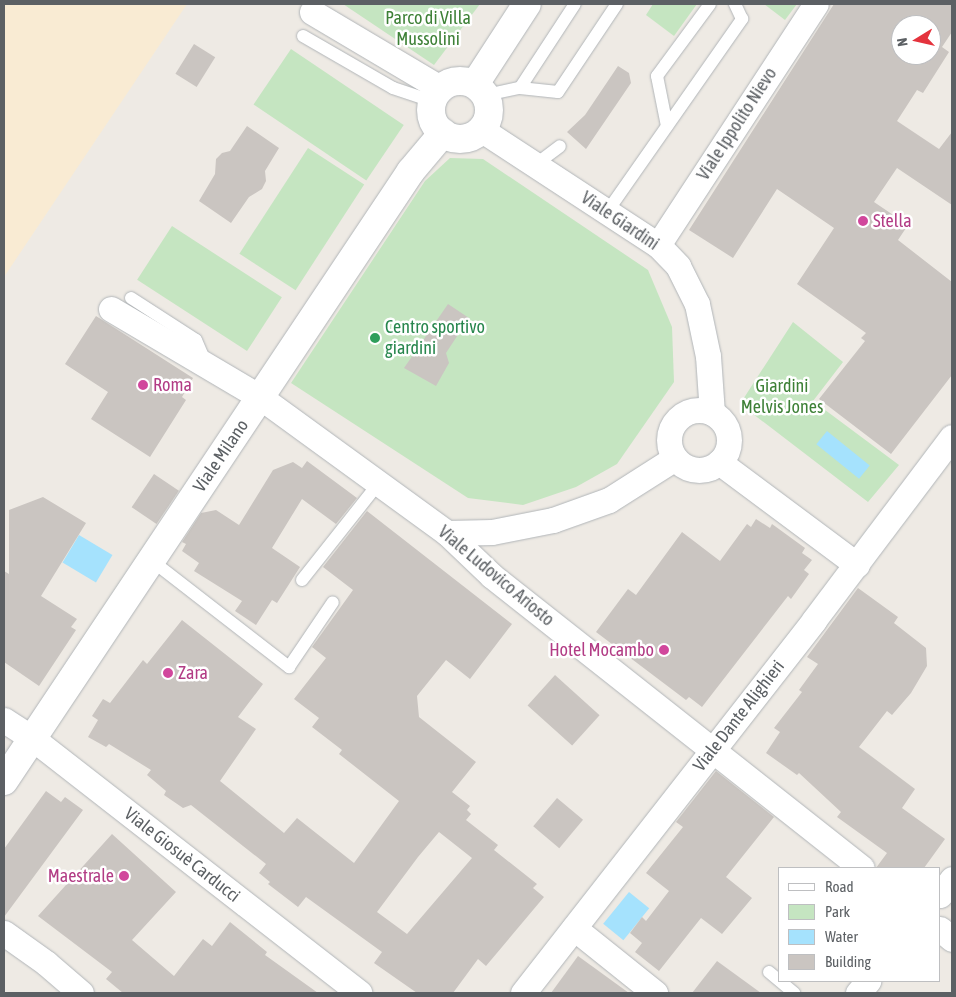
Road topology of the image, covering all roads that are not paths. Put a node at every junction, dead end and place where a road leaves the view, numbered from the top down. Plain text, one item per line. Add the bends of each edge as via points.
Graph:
1 (527, 4) edge
2 (575, 4) edge
3 (617, 4) edge
4 (710, 4) edge
5 (735, 4) edge
6 (816, 4) edge
7 (312, 12) dead end
8 (304, 36) dead end
9 (520, 88) junction
10 (480, 89) junction
11 (436, 95) junction
12 (667, 126) junction
13 (482, 130) junction
14 (443, 133) junction
15 (560, 146) dead end
16 (535, 165) junction
17 (607, 212) junction
18 (658, 245) junction
19 (121, 304) dead end
20 (260, 397) junction
21 (712, 413) junction
22 (952, 437) edge
23 (675, 458) junction
24 (720, 462) junction
25 (379, 483) junction
26 (447, 533) junction
27 (151, 560) junction
28 (857, 564) junction
29 (302, 580) dead end
30 (333, 602) dead end
31 (4, 720) edge
32 (32, 738) junction
33 (713, 750) junction
34 (4, 781) edge
35 (861, 867) edge
36 (952, 879) edge
37 (941, 894) edge
38 (574, 928) junction
39 (941, 930) edge
40 (4, 933) edge
41 (952, 939) edge
42 (769, 972) dead end
43 (778, 980) edge
44 (781, 982) edge
45 (867, 982) edge
46 (81, 993) edge
47 (359, 993) edge
48 (523, 993) edge
49 (655, 993) edge
50 (794, 993) edge
51 (858, 993) edge

1 - 10 street
2 - 9 lane
3 - 9 lane via 558,92
4 - 12 lane via 658,76
5 - 12 lane via 742,19
6 - 18 street, Viale Ippolito Nievo
7 - 11 street
8 - 11 lane via 393,88
9 - 10 lane
10 - 11 street via 457,80
10 - 13 street via 490,103 490,113
11 - 14 street via 432,119
12 - 17 lane
13 - 14 street via 463,139
13 - 16 street, Viale Giardini
14 - 20 street, Viale Milano via 411,171
15 - 16 lane
16 - 17 street, Viale Giardini
17 - 18 street, Viale Giardini
18 - 21 street, Viale Giardini via 678,266 697,304 708,356
19 - 20 street, Viale Ludovico Ariosto via 207,365
20 - 25 street, Viale Ludovico Ariosto
20 - 27 street, Viale Milano
21 - 23 street via 694,410 673,424 669,440
21 - 24 street via 723,422 729,438
22 - 28 street, Viale Dante Alighieri
23 - 24 street via 686,467 701,470
23 - 26 street via 608,500 553,520 492,532
24 - 28 street
25 - 26 street, Viale Ludovico Ariosto
25 - 29 lane
26 - 33 street, Viale Ludovico Ariosto via 492,576
27 - 30 lane via 289,666
27 - 32 street, Viale Milano
28 - 33 street, Viale Dante Alighieri
31 - 32 street, Viale Giosuè Carducci
32 - 34 street, Viale Milano
32 - 47 street, Viale Giosuè Carducci
33 - 35 street, Viale Ludovico Ariosto
33 - 38 street, Viale Dante Alighieri
36 - 37 street
38 - 48 street, Viale Dante Alighieri
38 - 49 street
39 - 41 street
40 - 46 street
42 - 43 lane
44 - 50 lane
45 - 51 street

